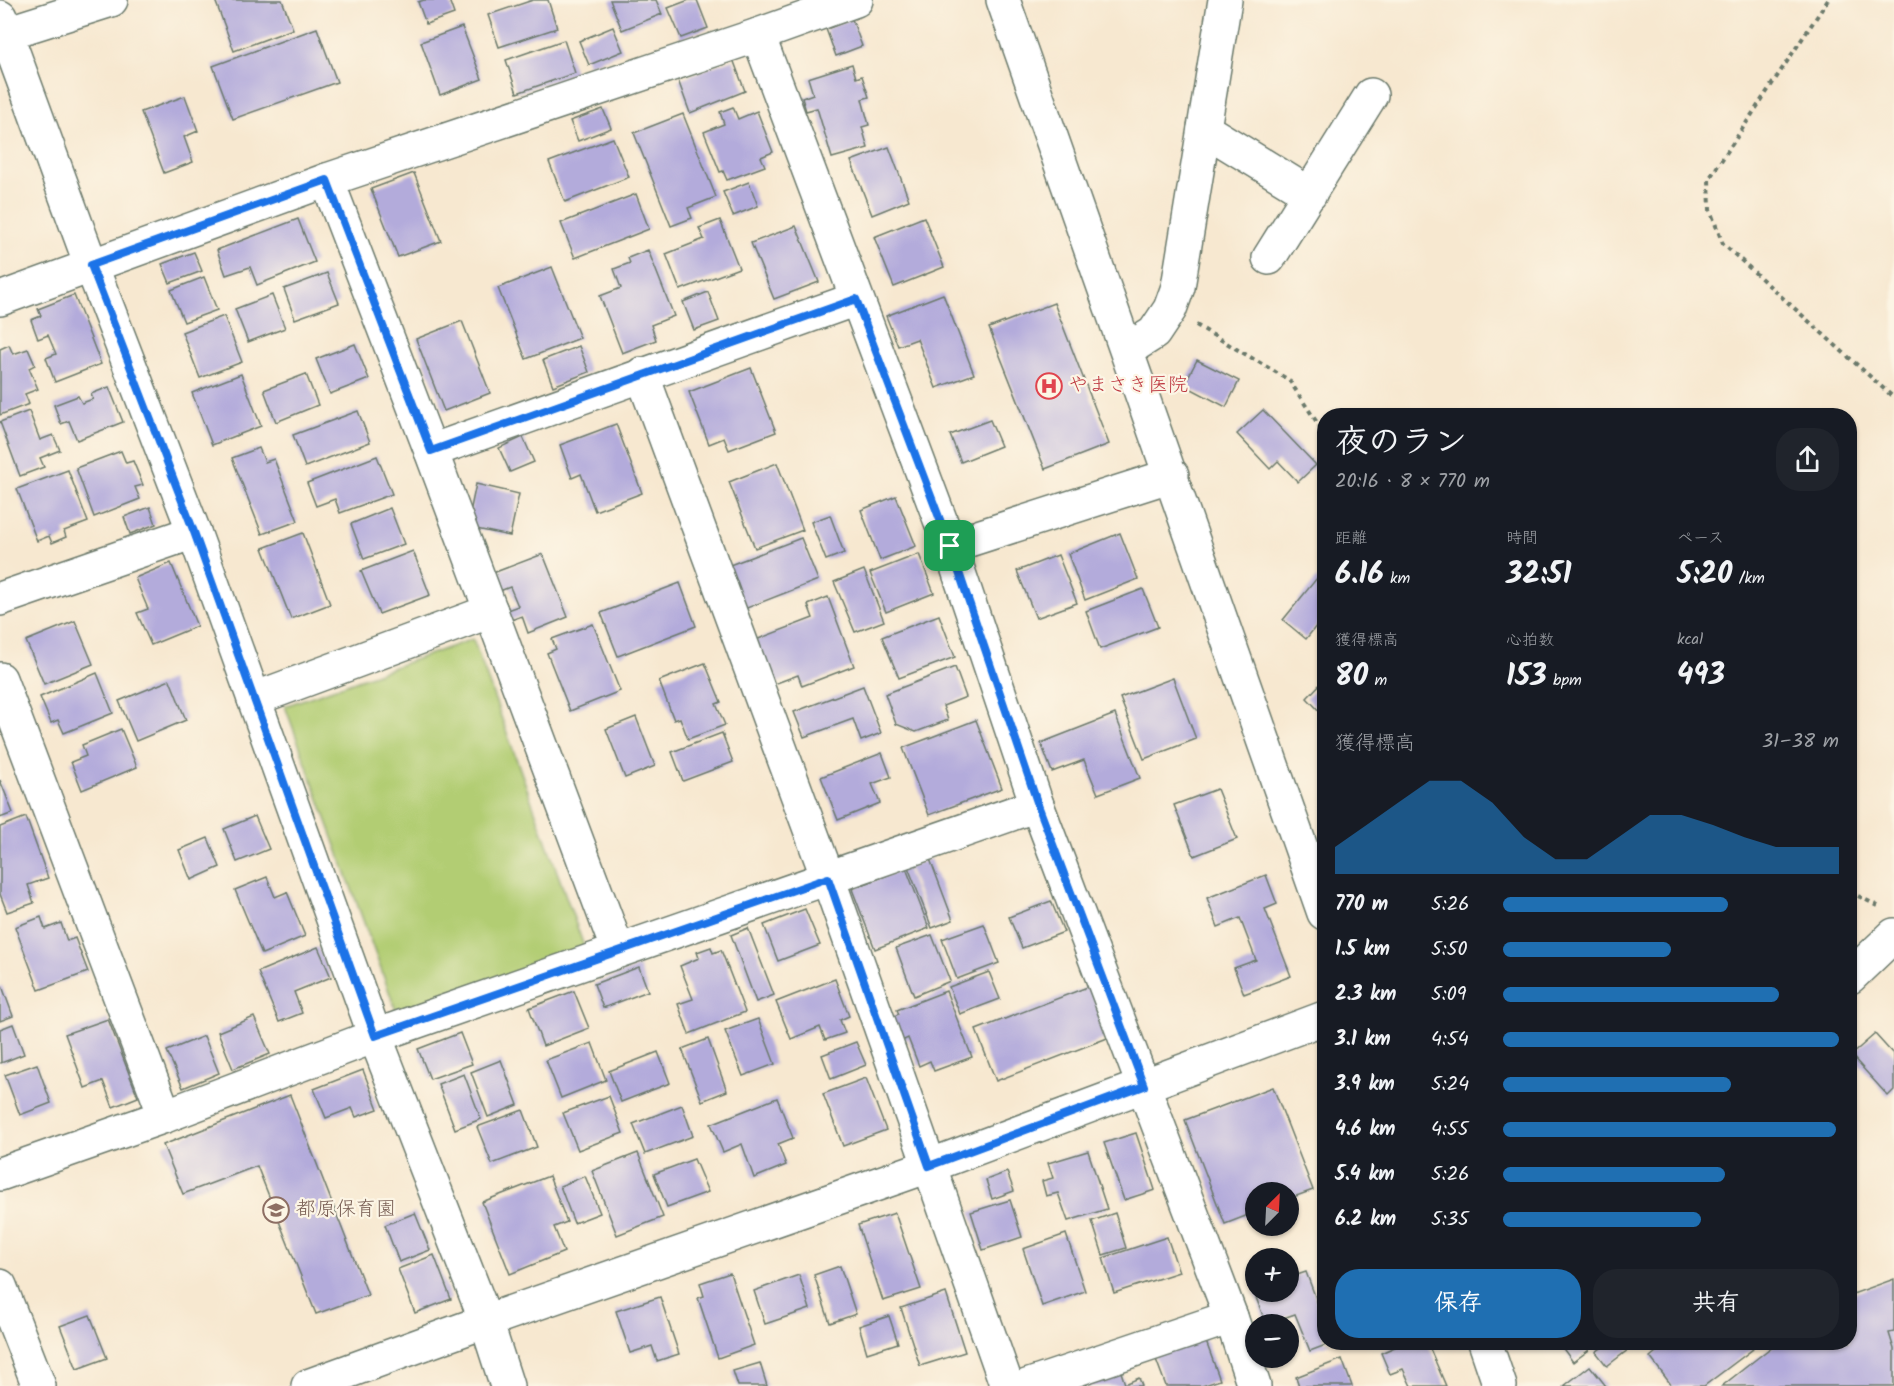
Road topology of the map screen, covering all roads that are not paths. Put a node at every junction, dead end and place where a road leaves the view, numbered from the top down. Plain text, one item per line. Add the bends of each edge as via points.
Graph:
1 (111, 0) edge
2 (856, 0) edge
3 (1003, 0) edge
4 (1226, 0) edge
5 (2, 28) edge
6 (758, 35) junction
7 (1371, 95) dead end
8 (1204, 129) junction
9 (327, 180) junction
10 (1310, 194) junction
11 (1269, 258) dead end
12 (91, 265) junction
13 (0, 299) edge
14 (856, 299) junction
15 (1127, 350) junction
16 (642, 374) junction
17 (431, 451) junction
18 (1172, 475) junction
19 (194, 532) junction
20 (950, 546) junction
21 (0, 599) edge
22 (492, 611) junction
23 (0, 679) edge
24 (254, 699) junction
25 (1038, 805) junction
26 (828, 878) junction
27 (1317, 893) edge
28 (1890, 922) edge
29 (618, 951) junction
30 (1857, 967) edge
31 (1317, 1021) edge
32 (375, 1036) junction
33 (1144, 1086) junction
34 (165, 1116) junction
35 (929, 1166) junction
36 (0, 1174) edge
37 (0, 1286) edge
38 (1231, 1317) junction
39 (486, 1321) junction
40 (1488, 1350) edge
41 (39, 1386) edge
42 (308, 1386) edge
43 (507, 1386) edge
44 (1006, 1386) edge
45 (1028, 1386) edge
46 (1254, 1386) edge
47 (1500, 1386) edge

1 - 5 street
2 - 6 street
3 - 15 street
4 - 8 street
5 - 12 street
6 - 9 street
6 - 14 street
7 - 10 street
8 - 10 street
8 - 15 street via 1178,287 1170,309 1154,333
9 - 12 street
9 - 17 street
10 - 11 street
12 - 13 street
12 - 19 street
14 - 16 street
14 - 20 street
15 - 18 street
16 - 17 street
16 - 26 street
17 - 22 street
18 - 20 street
18 - 27 street
19 - 21 street
19 - 24 street
20 - 25 street
22 - 24 street
22 - 29 street
23 - 34 street
24 - 32 street
25 - 26 street
25 - 33 street
26 - 29 street
26 - 35 street
28 - 30 street
29 - 32 street
31 - 33 street
32 - 34 street
32 - 39 street
33 - 35 street
33 - 38 street
34 - 36 street
35 - 39 street
35 - 44 street
37 - 41 street
38 - 45 street
38 - 46 street
39 - 42 street
39 - 43 street
40 - 47 street

